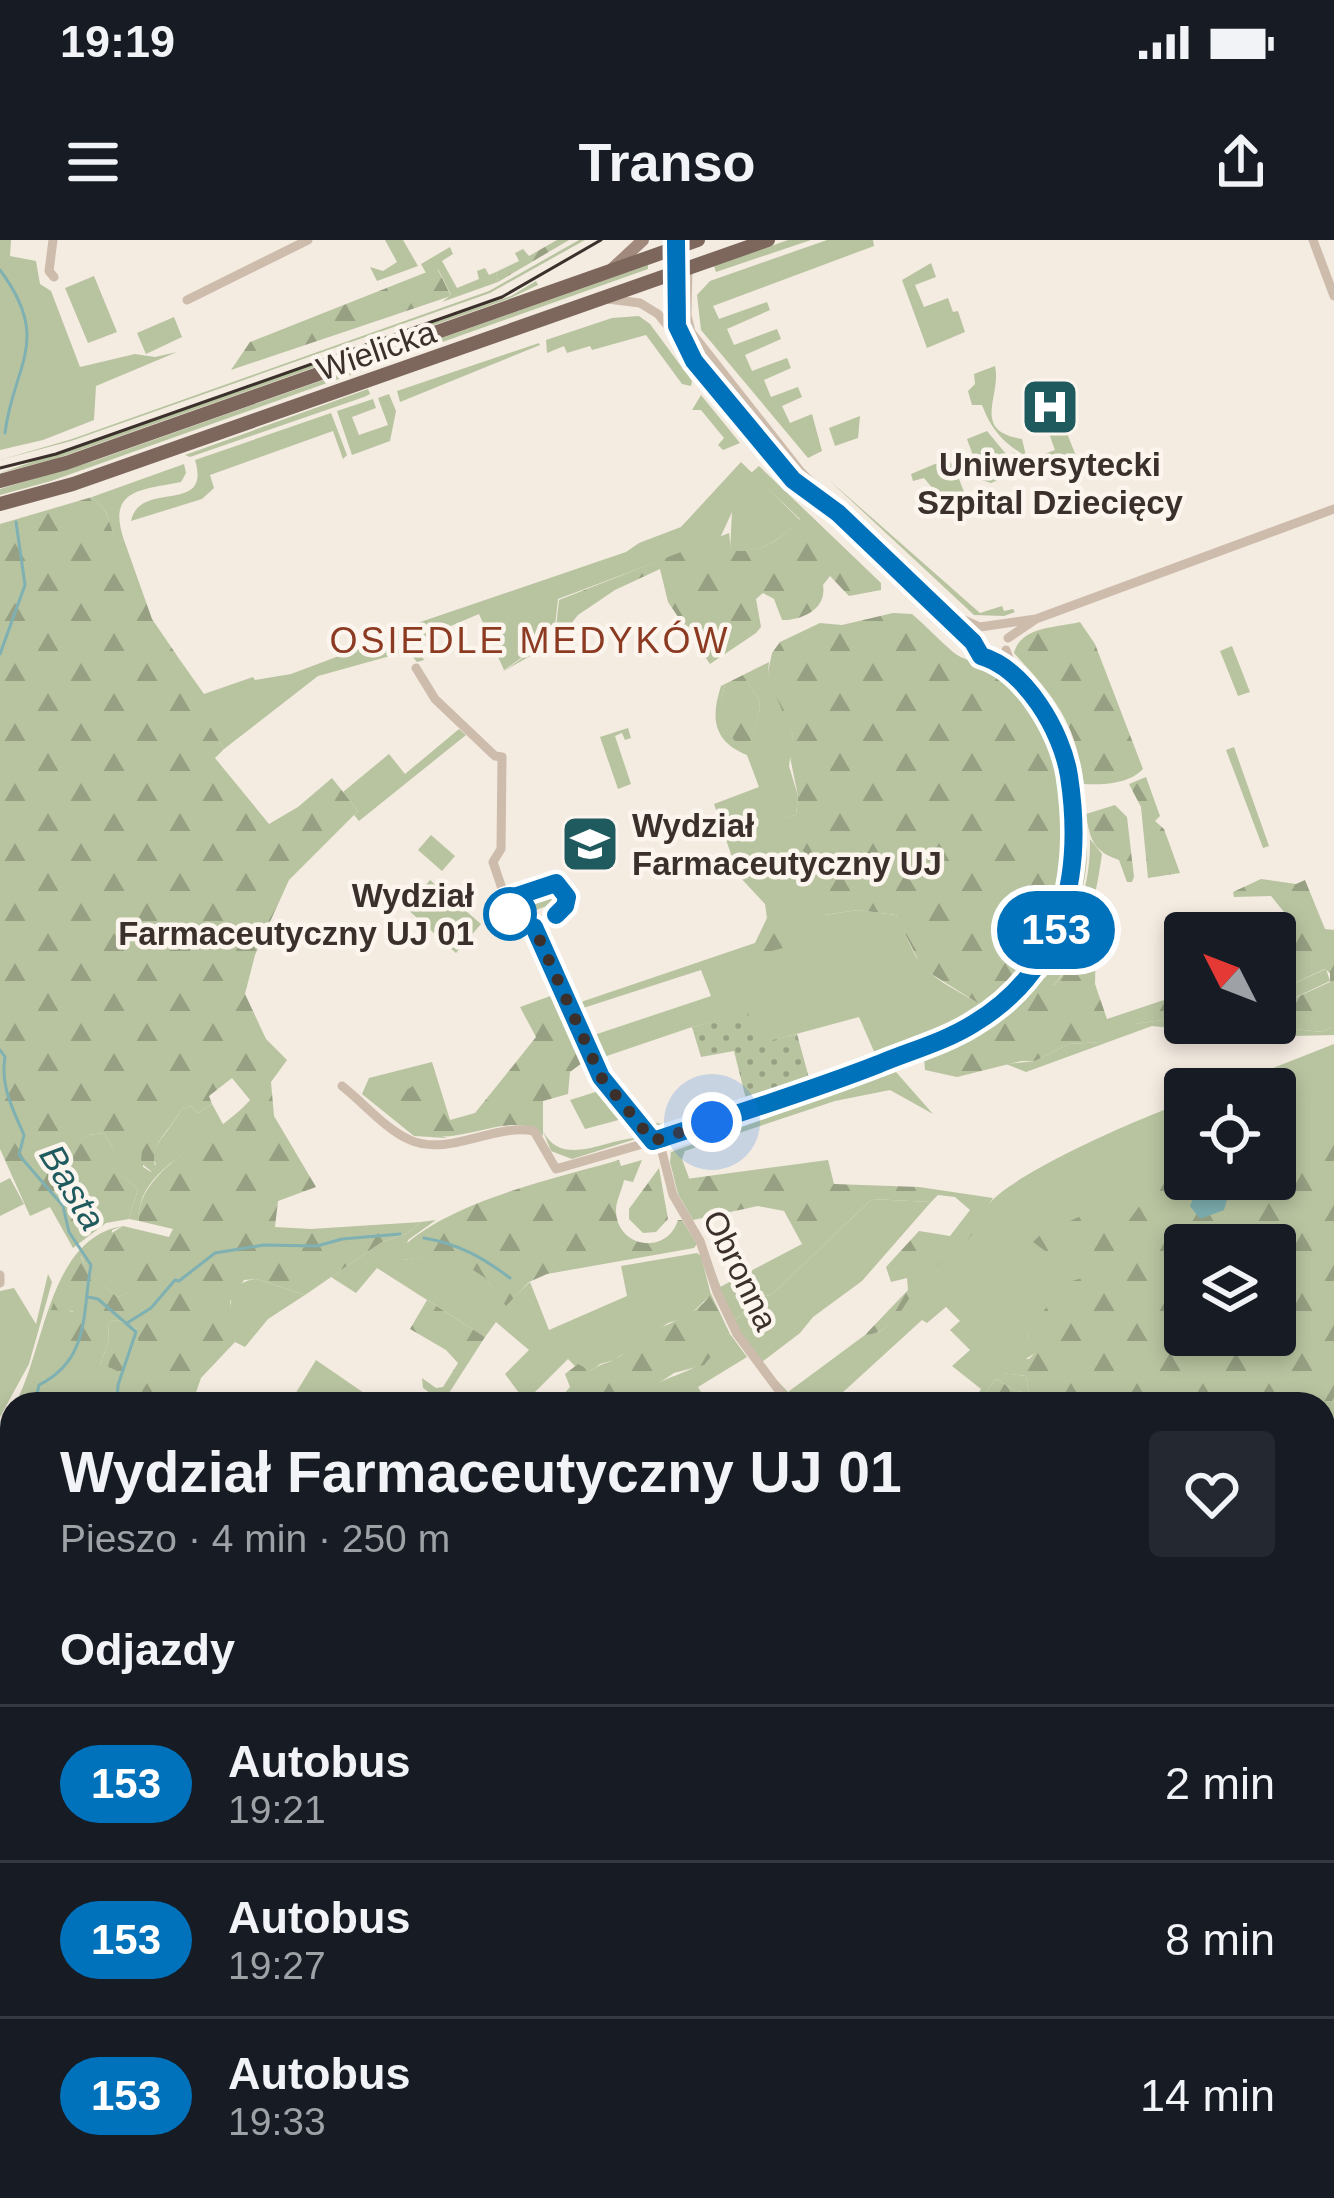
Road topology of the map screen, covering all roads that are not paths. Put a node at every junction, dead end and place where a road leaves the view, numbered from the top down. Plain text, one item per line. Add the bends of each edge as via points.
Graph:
1 (53, 240) edge
2 (308, 240) edge
3 (643, 240) edge
4 (768, 240) edge
5 (1313, 240) edge
6 (686, 242) edge
7 (610, 270) junction
8 (683, 270) junction
9 (54, 277) dead end
10 (1334, 296) edge
11 (602, 298) junction
12 (187, 300) dead end
13 (694, 361) junction
14 (0, 481) edge
15 (0, 504) edge
16 (1334, 509) edge
17 (838, 513) junction
18 (938, 607) junction
19 (1036, 619) junction
20 (980, 627) junction
21 (1001, 627) junction
22 (973, 642) junction
23 (1007, 644) junction
24 (993, 659) junction
25 (416, 668) dead end
26 (1022, 685) junction
27 (342, 1086) dead end
28 (653, 1141) junction
29 (780, 1392) edge

1 - 9 street
2 - 12 street
3 - 7 street
4 - 8 main road, Wielicka
5 - 10 street
6 - 7 main road, Wielicka
6 - 8 street
7 - 14 main road, Wielicka
8 - 11 main road, Wielicka
8 - 13 street via 677,326
8 - 17 street via 695,340
11 - 13 street via 651,309
11 - 15 main road, Wielicka
13 - 17 street via 793,480
16 - 19 street
17 - 18 street
18 - 20 street
18 - 22 street
19 - 21 street
19 - 23 street
20 - 21 street
20 - 22 street
21 - 23 street
22 - 24 street
23 - 24 street
23 - 26 street
24 - 26 street
25 - 28 street, Obronna via 436,699 502,757 501,849 493,862 509,913 534,927 601,1077
26 - 28 street via 1065,756 1076,837 1062,915 1028,975 990,1013 950,1036
27 - 28 street via 420,1143 534,1131 556,1169
28 - 29 street, Obronna via 737,1334

